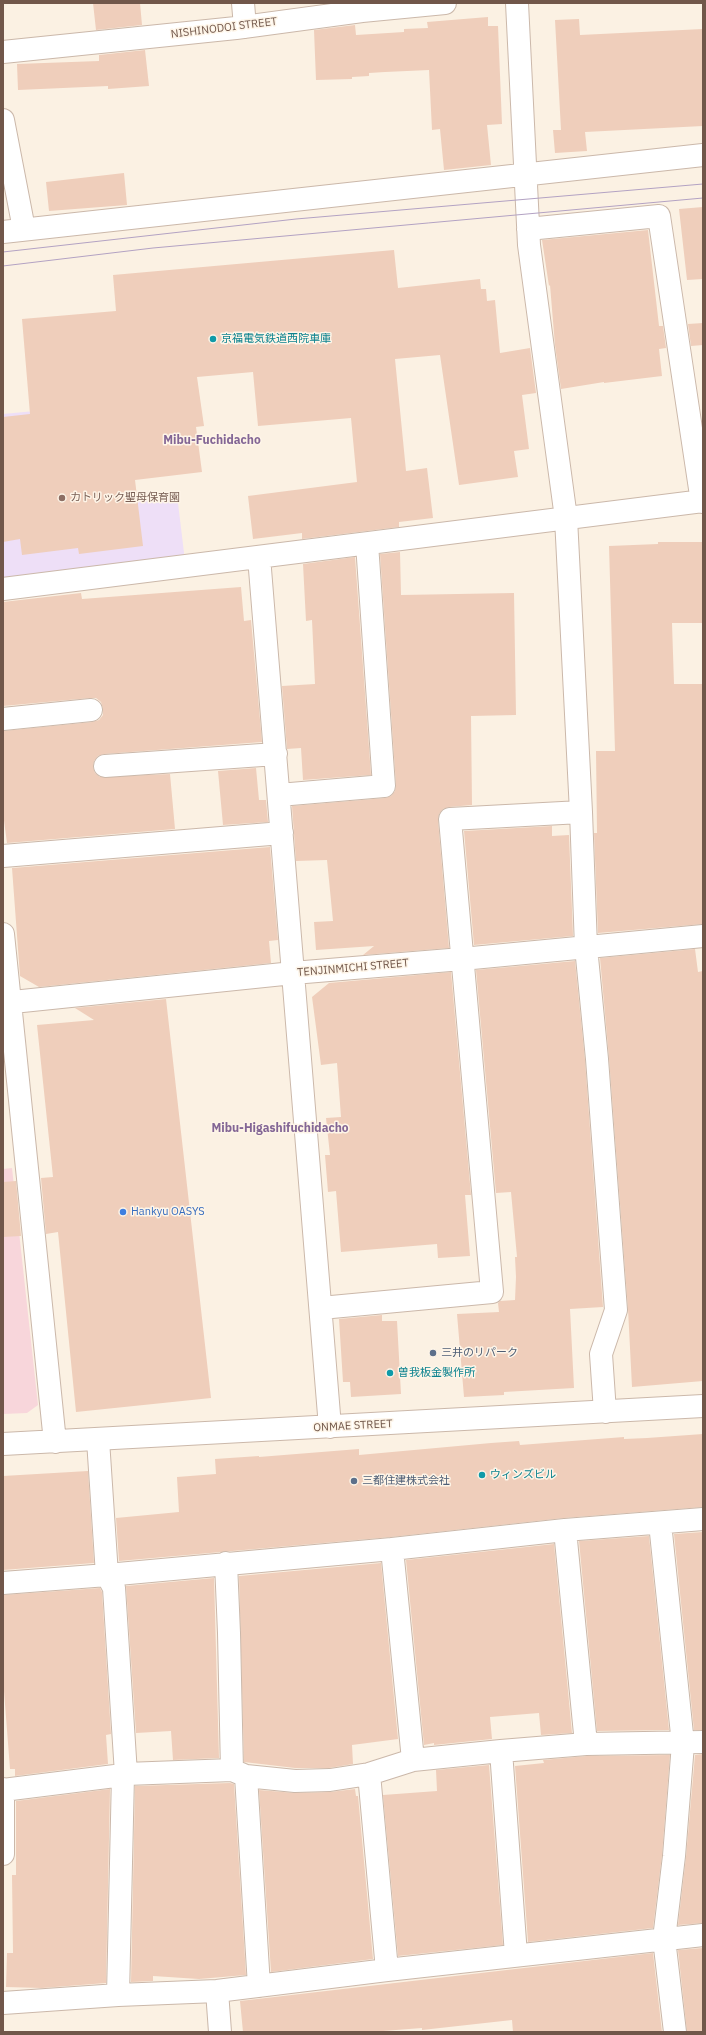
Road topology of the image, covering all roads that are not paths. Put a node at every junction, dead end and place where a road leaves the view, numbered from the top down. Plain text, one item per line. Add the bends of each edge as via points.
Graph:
1 (243, 3) edge
2 (445, 3) edge
3 (517, 3) edge
4 (362, 7) edge
5 (245, 27) junction
6 (3, 52) edge
7 (3, 120) edge
8 (703, 155) edge
9 (526, 176) junction
10 (528, 229) junction
11 (24, 230) junction
12 (3, 232) edge
13 (703, 502) edge
14 (566, 518) junction
15 (367, 544) junction
16 (260, 557) junction
17 (3, 589) edge
18 (91, 710) dead end
19 (3, 719) edge
20 (276, 754) junction
21 (106, 766) dead end
22 (279, 795) junction
23 (581, 812) junction
24 (282, 833) junction
25 (3, 856) edge
26 (3, 934) edge
27 (703, 936) edge
28 (586, 947) junction
29 (462, 959) junction
30 (293, 973) junction
31 (7, 1003) edge
32 (321, 1308) junction
33 (703, 1406) edge
34 (605, 1412) junction
35 (330, 1427) junction
36 (98, 1440) junction
37 (55, 1442) junction
38 (3, 1444) edge
39 (703, 1519) edge
40 (660, 1523) junction
41 (565, 1530) junction
42 (392, 1549) junction
43 (226, 1563) junction
44 (107, 1575) junction
45 (3, 1583) edge
46 (693, 1743) edge
47 (586, 1744) junction
48 (501, 1750) junction
49 (413, 1760) junction
50 (239, 1773) junction
51 (124, 1774) junction
52 (369, 1774) junction
53 (3, 1789) edge
54 (3, 1854) edge
55 (703, 1935) edge
56 (664, 1939) junction
57 (516, 1955) junction
58 (388, 1970) junction
59 (259, 1986) junction
60 (217, 1991) junction
61 (118, 1995) junction
62 (3, 2003) edge
63 (220, 2032) edge
64 (675, 2032) edge

1 - 5 street
2 - 4 street, NISHINODOI STREET
3 - 9 street
4 - 5 street, NISHINODOI STREET
5 - 6 street, NISHINODOI STREET
7 - 11 street
8 - 9 street
9 - 10 street
9 - 11 street
10 - 13 street via 660,216
10 - 14 street
11 - 12 street
13 - 14 street
14 - 15 street
14 - 23 street
15 - 16 street
15 - 22 street via 384,786
16 - 17 street
16 - 20 street
18 - 19 street
20 - 21 street
20 - 22 street
22 - 24 street
23 - 28 street
23 - 29 street via 450,819
24 - 25 street
24 - 30 street
26 - 31 street
27 - 28 street, TENJINMICHI STREET
28 - 29 street, TENJINMICHI STREET
28 - 34 street via 616,1310 601,1354
29 - 30 street, TENJINMICHI STREET
29 - 32 street via 492,1292
30 - 31 street, TENJINMICHI STREET
30 - 32 street
31 - 37 street
32 - 35 street
33 - 34 street, ONMAE STREET
34 - 35 street, ONMAE STREET
35 - 36 street, ONMAE STREET
36 - 37 street, ONMAE STREET
36 - 44 street
37 - 38 street, ONMAE STREET
39 - 40 street
40 - 41 street
40 - 46 street
41 - 42 street
41 - 47 street
42 - 43 street
42 - 49 street
43 - 44 street
43 - 50 street
44 - 45 street
44 - 51 street via 114,1588
46 - 47 street
46 - 56 street via 674,1856
47 - 48 street
48 - 49 street
48 - 57 street
49 - 52 street
50 - 51 street
50 - 52 street via 296,1781 330,1780
50 - 59 street
51 - 53 street
51 - 61 street
52 - 58 street
53 - 54 street
55 - 56 street
56 - 57 street
56 - 64 street
57 - 58 street
58 - 59 street
59 - 60 street
60 - 61 street
60 - 63 street
61 - 62 street

